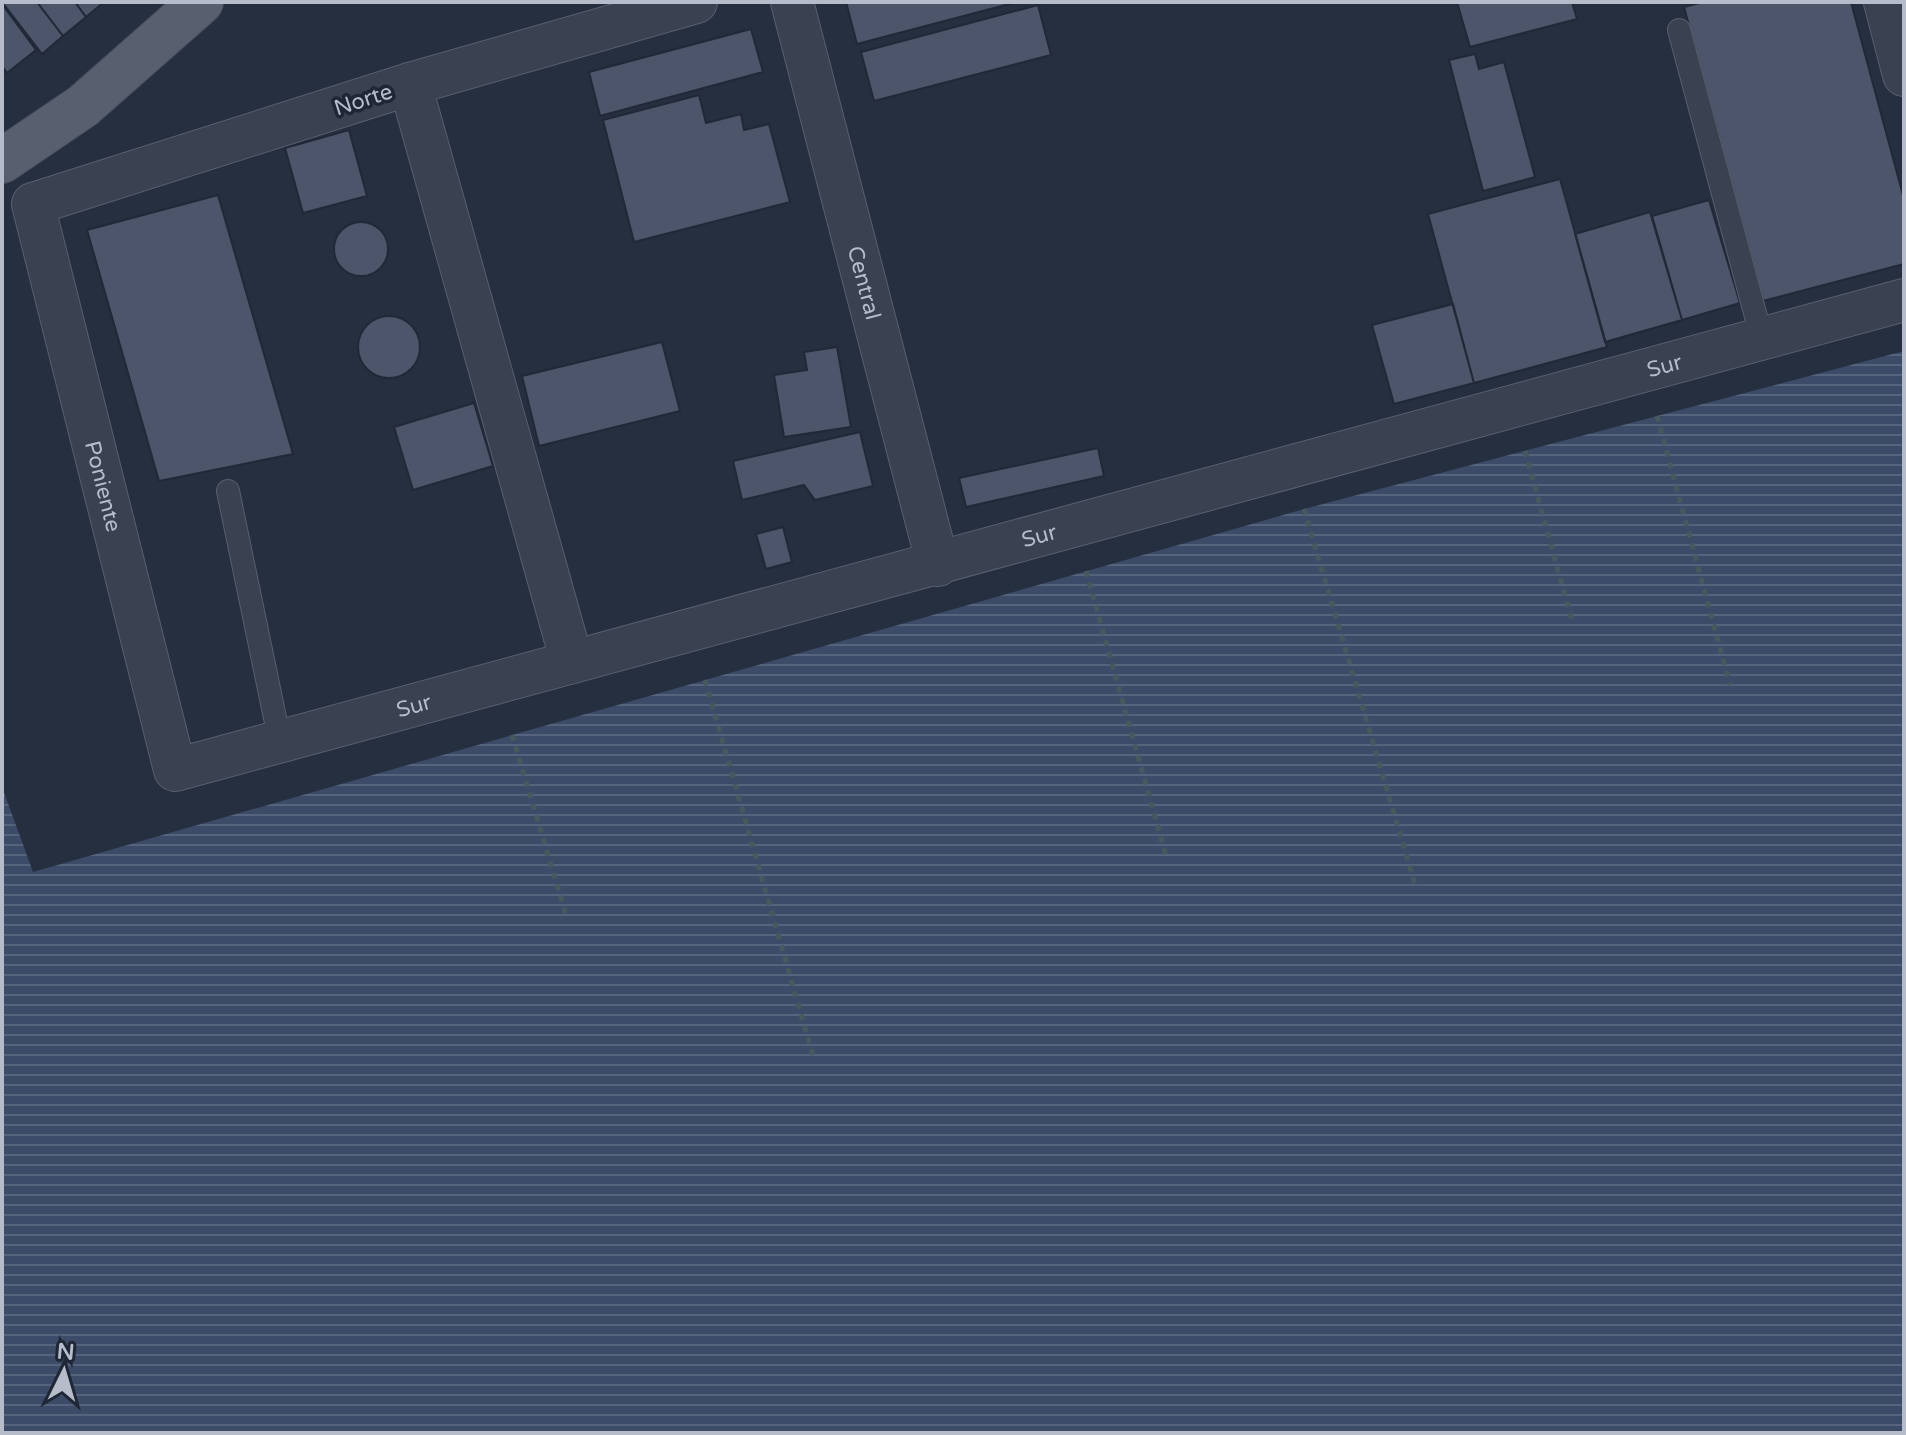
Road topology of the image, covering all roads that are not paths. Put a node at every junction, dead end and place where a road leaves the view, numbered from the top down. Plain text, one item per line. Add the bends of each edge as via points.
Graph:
1 (201, 2) edge
2 (696, 2) edge
3 (792, 2) edge
4 (1885, 2) edge
5 (1679, 30) dead end
6 (1904, 75) edge
7 (410, 84) junction
8 (2, 161) edge
9 (33, 204) joint
10 (1904, 300) edge
11 (1762, 339) junction
12 (228, 491) dead end
13 (938, 565) junction
14 (572, 662) junction
15 (280, 742) junction
16 (175, 770) joint

1 - 8 main road via 83,106
2 - 7 street, Norte
3 - 13 street, Central
4 - 6 street
5 - 11 lane
7 - 9 street, Norte
7 - 14 street
9 - 16 street, Poniente
10 - 11 street, Sur
11 - 13 street, Sur
12 - 15 lane
13 - 14 street, Sur
14 - 15 street, Sur
15 - 16 street, Sur

